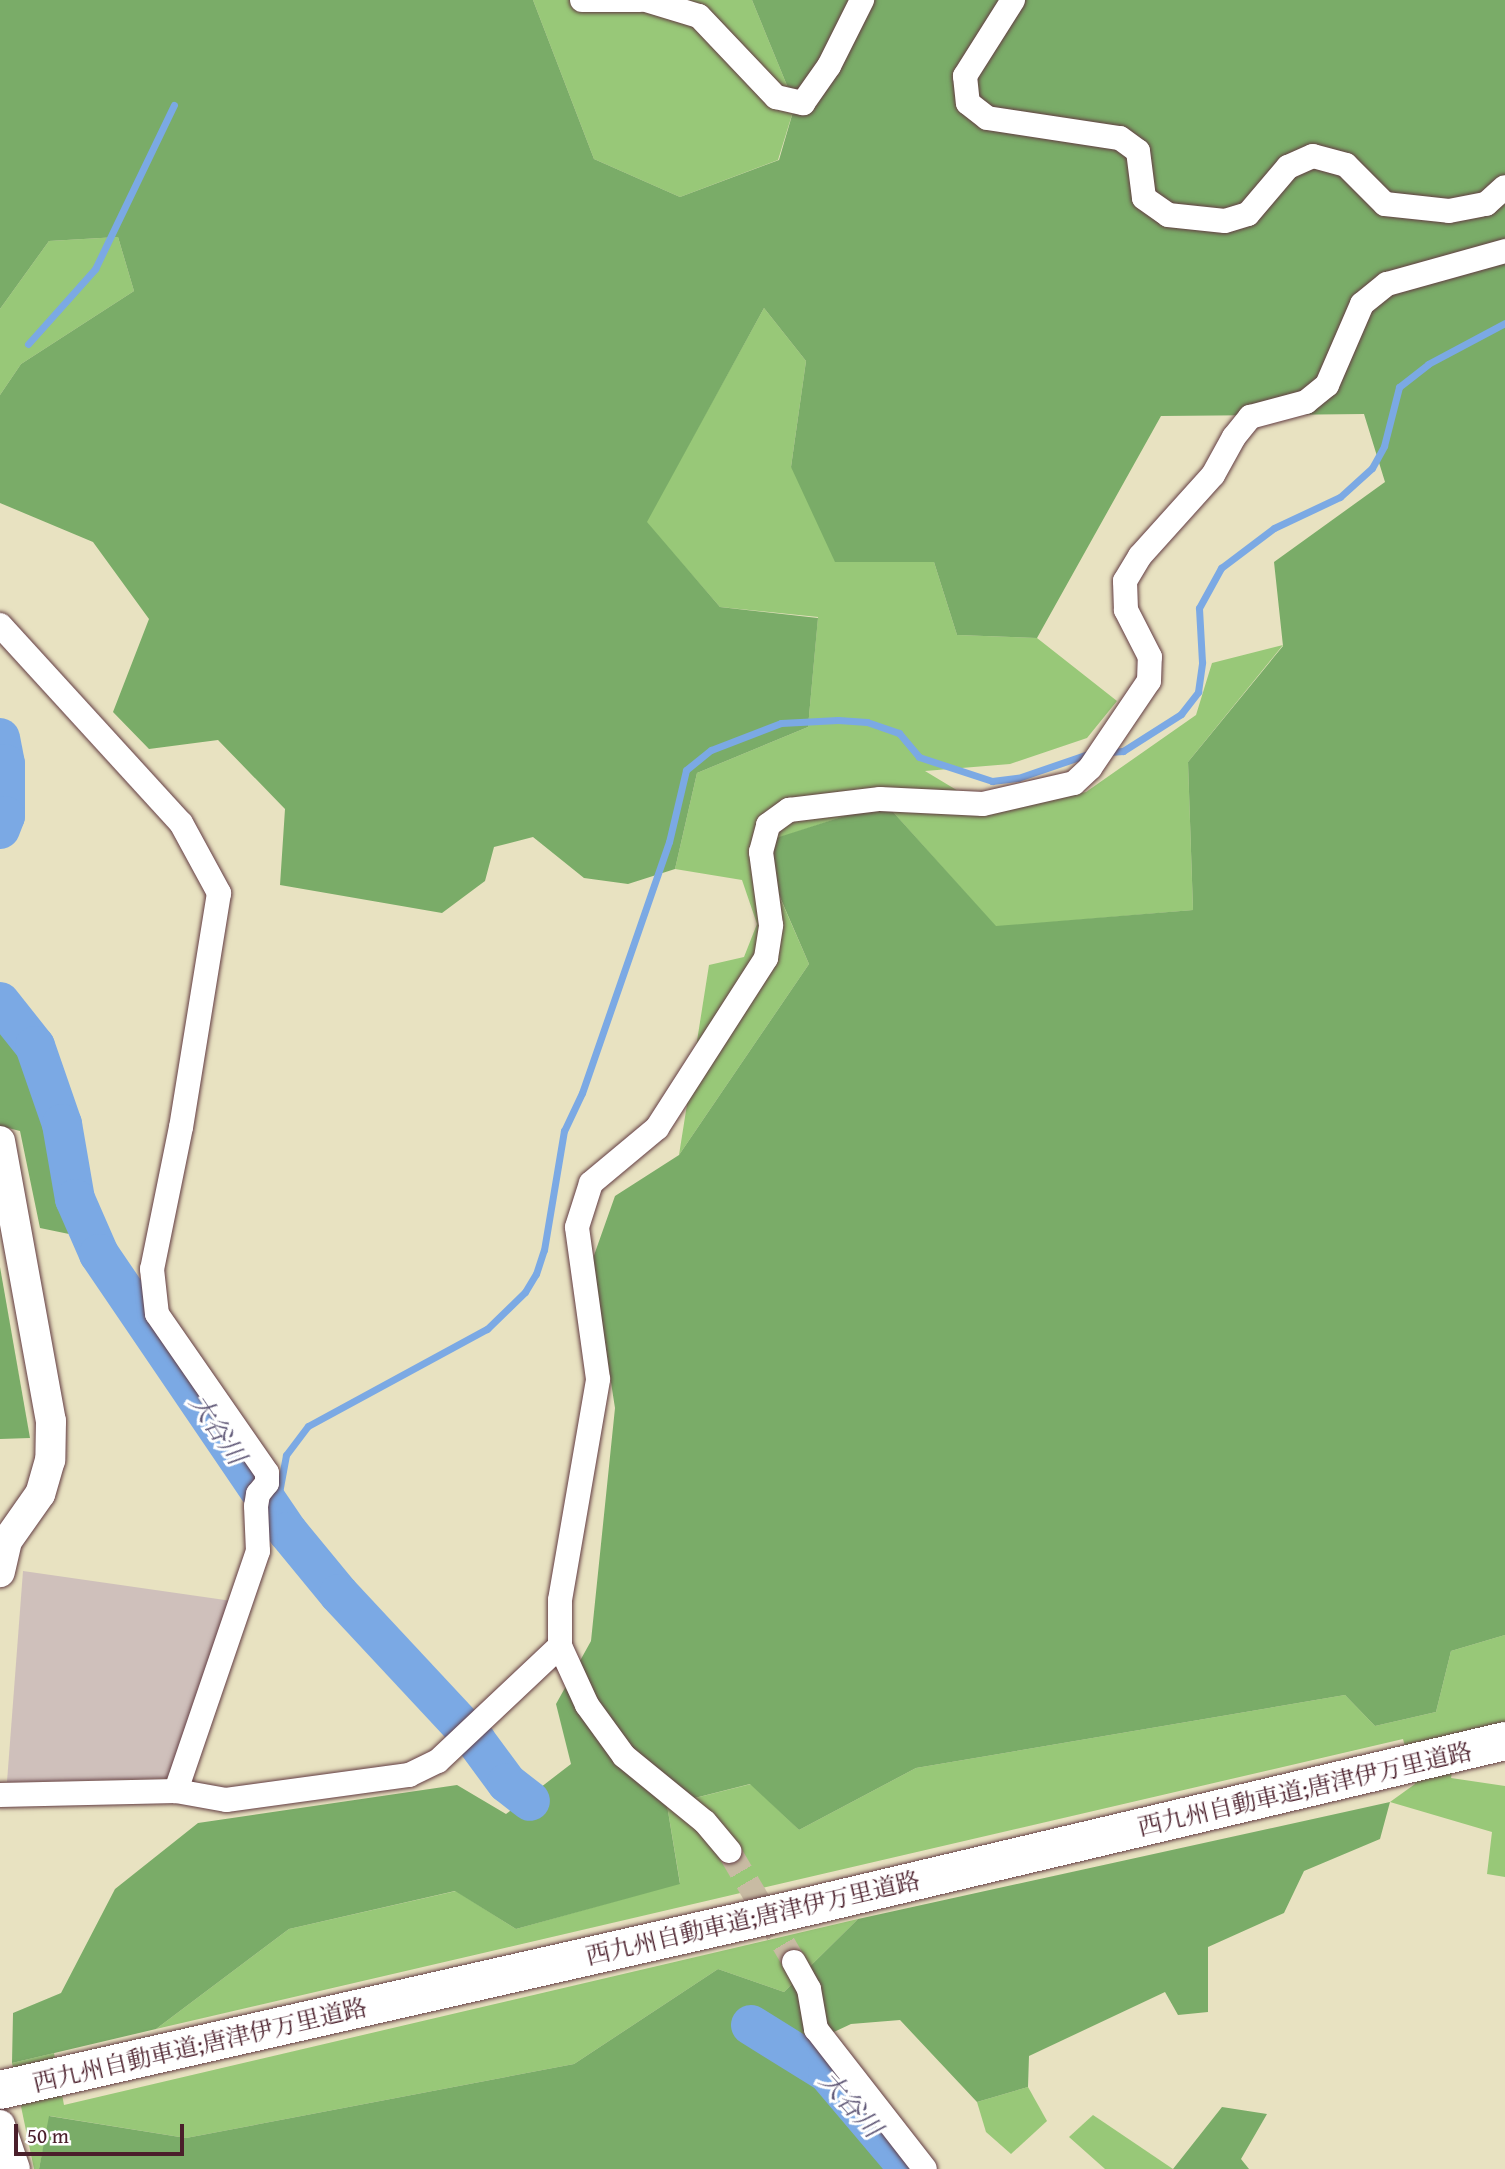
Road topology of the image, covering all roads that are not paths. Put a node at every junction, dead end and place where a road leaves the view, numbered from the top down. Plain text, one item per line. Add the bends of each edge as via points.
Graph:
1 (582, 0) edge
2 (640, 0) edge
3 (646, 0) edge
4 (862, 0) edge
5 (1013, 0) edge
6 (1505, 187) edge
7 (1505, 251) edge
8 (0, 625) edge
9 (0, 1141) edge
10 (0, 1572) edge
11 (560, 1646) junction
12 (1505, 1741) edge
13 (176, 1791) junction
14 (0, 1795) edge
15 (729, 1851) tunnel mouth
16 (794, 1962) tunnel mouth
17 (0, 2090) edge
18 (0, 2125) edge
19 (15, 2169) edge
20 (925, 2169) edge

1 - 2 street
3 - 4 street via 699,16 776,97 803,103 830,66
5 - 6 street via 965,76 968,103 987,118 1120,138 1138,151 1144,198 1168,215 1225,221 1248,214 1288,167 1313,156 1346,165 1385,204 1449,211 1486,204
7 - 11 street via 1387,284 1362,304 1327,385 1306,402 1250,417 1213,475 1140,556 1125,581 1126,610 1150,657 1149,681 1090,768 1074,783 984,804 880,799 789,810 768,825 761,852 771,925 766,958 657,1128 591,1183 577,1227 598,1379 559,1600
8 - 13 street via 181,823 219,893 181,1127 152,1269 157,1314 267,1473 258,1551
9 - 10 street via 51,1421 50,1460 40,1494 7,1541
11 - 13 street via 438,1761 410,1775 226,1800
11 - 15 street via 587,1704 624,1756 705,1822
12 - 17 highway, 西九州自動車道;唐津伊万里道路
13 - 14 street
16 - 20 street via 809,1989 816,2029
18 - 19 street

